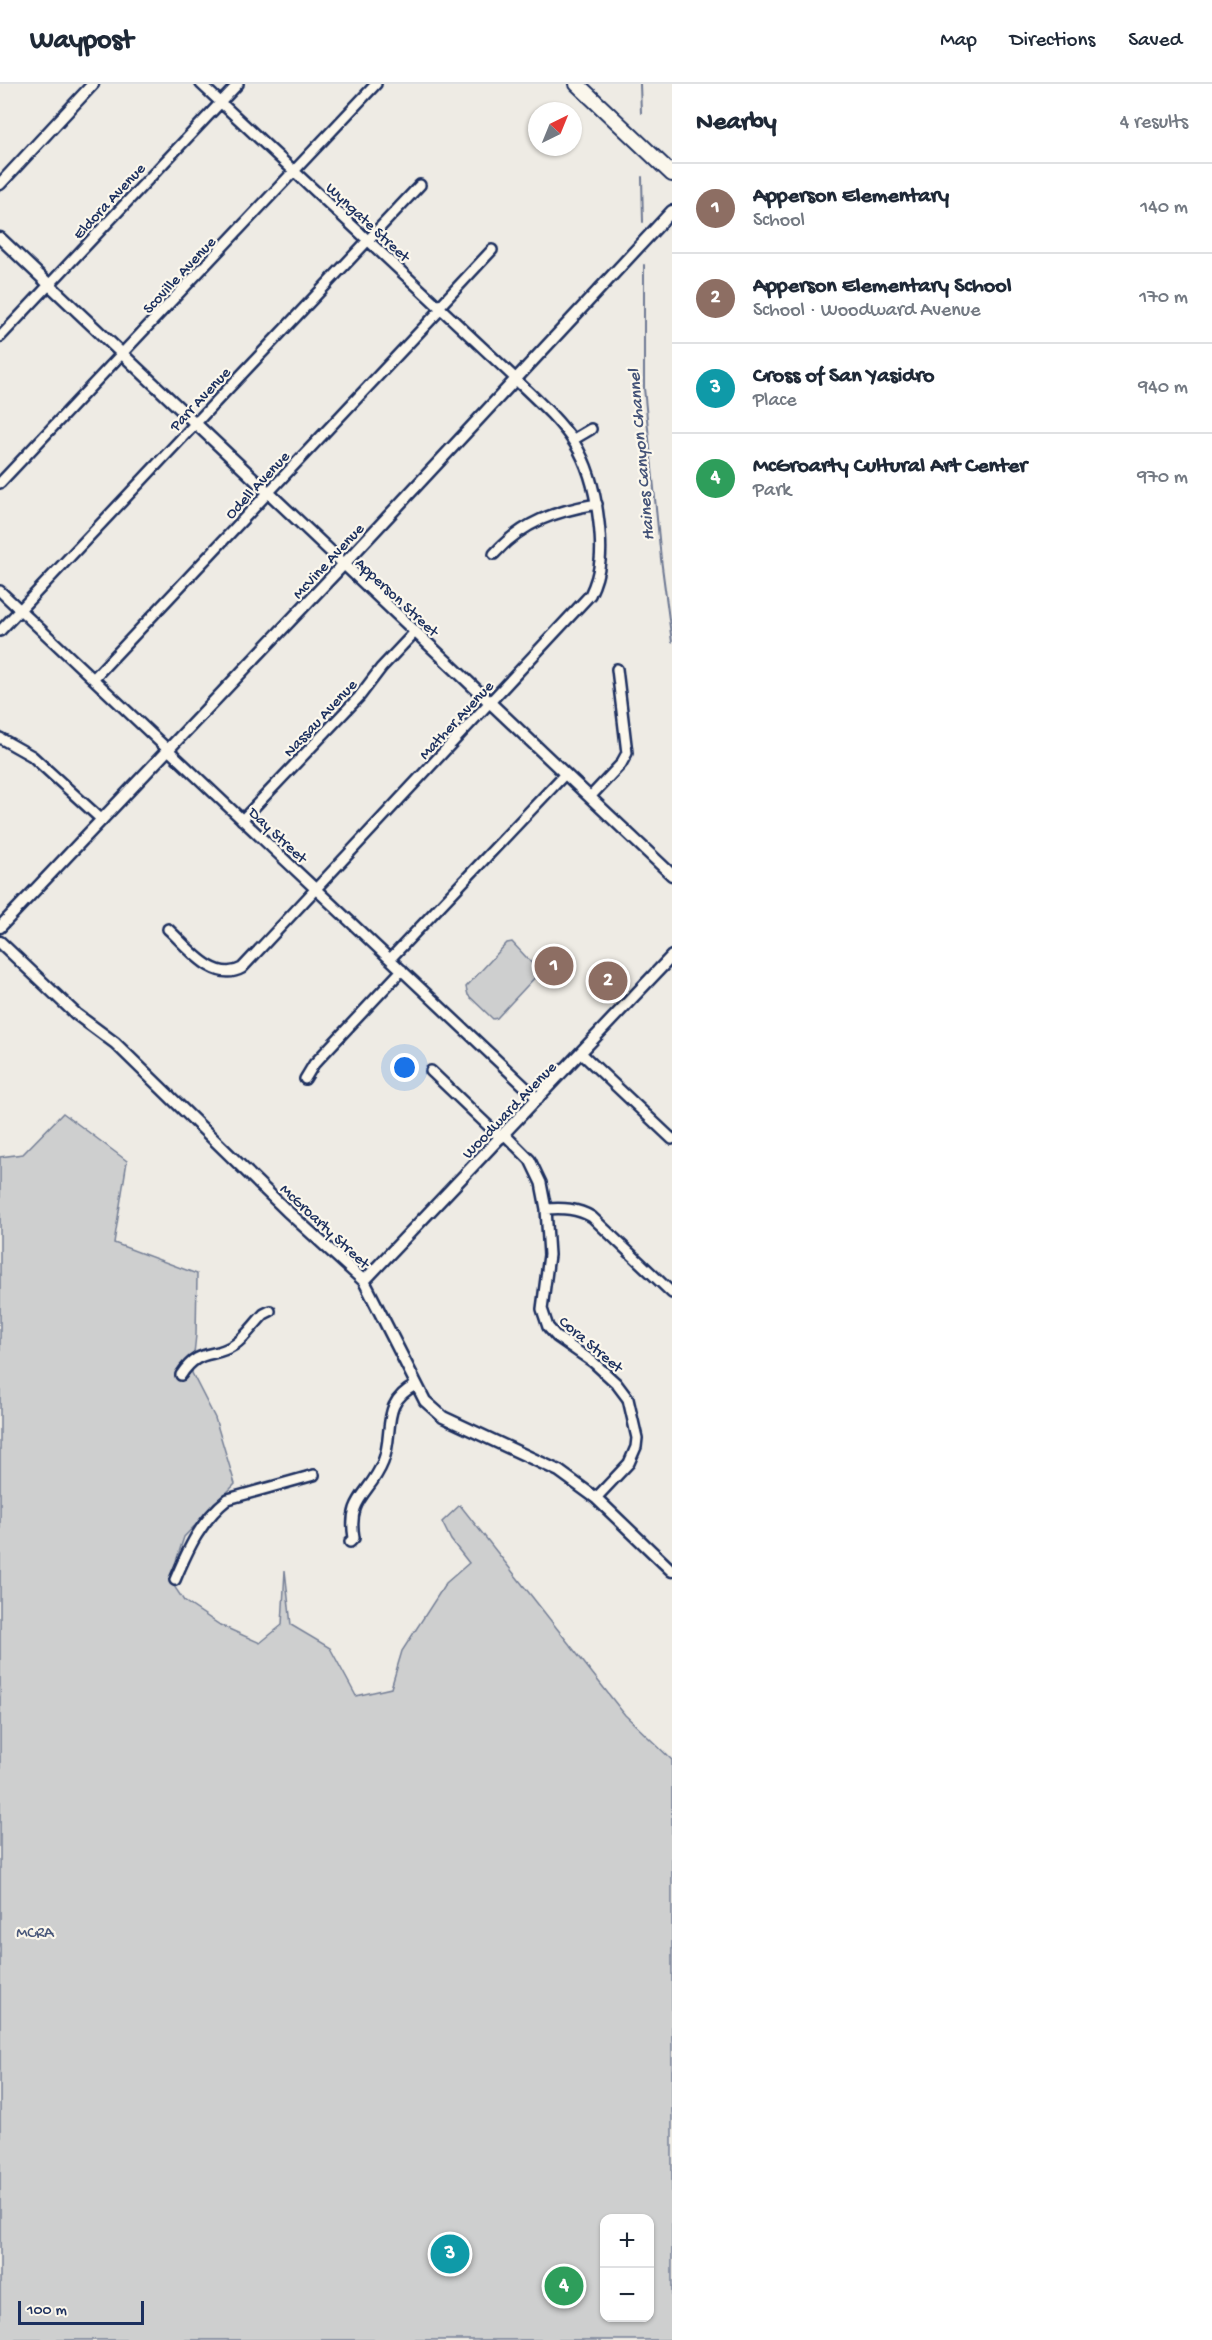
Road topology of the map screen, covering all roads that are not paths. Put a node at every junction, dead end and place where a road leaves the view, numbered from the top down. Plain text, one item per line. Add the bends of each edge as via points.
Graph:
1 (93, 84) edge
2 (201, 84) edge
3 (238, 84) edge
4 (376, 84) edge
5 (577, 84) edge
6 (220, 102) junction
7 (294, 172) junction
8 (672, 174) edge
9 (0, 184) edge
10 (420, 185) dead end
11 (672, 212) edge
12 (0, 238) edge
13 (368, 240) junction
14 (492, 250) dead end
15 (49, 285) junction
16 (440, 308) junction
17 (0, 337) edge
18 (122, 354) junction
19 (516, 380) junction
20 (195, 424) junction
21 (591, 429) dead end
22 (574, 439) junction
23 (0, 483) edge
24 (268, 493) junction
25 (597, 504) junction
26 (494, 554) dead end
27 (344, 564) junction
28 (0, 591) edge
29 (20, 609) junction
30 (0, 631) edge
31 (415, 632) junction
32 (617, 669) dead end
33 (93, 679) junction
34 (491, 703) junction
35 (0, 738) edge
36 (168, 750) junction
37 (565, 774) junction
38 (590, 797) junction
39 (102, 820) junction
40 (242, 820) junction
41 (672, 875) edge
42 (315, 889) junction
43 (0, 927) edge
44 (168, 929) dead end
45 (0, 942) edge
46 (672, 956) edge
47 (390, 959) junction
48 (402, 970) junction
49 (581, 1053) junction
50 (431, 1071) dead end
51 (305, 1079) dead end
52 (538, 1099) junction
53 (503, 1136) junction
54 (672, 1139) edge
55 (546, 1209) junction
56 (364, 1281) junction
57 (672, 1293) edge
58 (270, 1311) dead end
59 (182, 1375) dead end
60 (416, 1385) junction
61 (314, 1475) dead end
62 (596, 1498) junction
63 (350, 1542) dead end
64 (670, 1566) edge
65 (175, 1580) dead end

1 - 9 street
2 - 6 street, Wyngate Street
3 - 6 street, Eldora Avenue
4 - 7 street, Scoville Avenue
5 - 8 main road
6 - 7 street, Wyngate Street
6 - 15 street, Eldora Avenue
7 - 13 street, Wyngate Street
7 - 18 street, Scoville Avenue
10 - 13 street, Parr Avenue
11 - 19 street, McVine Avenue
12 - 15 street, Apperson Street
13 - 16 street, Wyngate Street
13 - 20 street, Parr Avenue
14 - 16 street, Odell Avenue
15 - 17 street, Eldora Avenue
15 - 18 street, Apperson Street
16 - 19 street, Wyngate Street
16 - 24 street, Odell Avenue
18 - 20 street, Apperson Street
18 - 23 street, Scoville Avenue
19 - 22 street, Mather Avenue
19 - 27 street, McVine Avenue
20 - 24 street, Apperson Street
20 - 29 street, Parr Avenue
21 - 22 street
22 - 25 street, Mather Avenue via 590,472
24 - 27 street, Apperson Street
24 - 33 street, Odell Avenue
25 - 26 street via 558,511 536,520 517,531
25 - 34 street, Mather Avenue via 601,555 590,595
27 - 31 street, Apperson Street
27 - 36 street, McVine Avenue
28 - 29 street, Day Street
29 - 30 street, Parr Avenue
29 - 33 street, Day Street
31 - 34 street, Apperson Street
31 - 40 street, Nassau Avenue
32 - 38 street via 627,753 621,765
33 - 36 street, Day Street
34 - 37 street, Apperson Street
34 - 42 street, Mather Avenue
35 - 39 street via 32,756
36 - 39 street, McVine Avenue
36 - 40 street, Day Street
37 - 38 street, Apperson Street
37 - 47 street
38 - 41 street, Apperson Street
39 - 43 street, McVine Avenue
40 - 42 street, Day Street
42 - 44 street, Mather Avenue via 236,971 225,972 207,965
42 - 47 street, Day Street
45 - 56 street, McGroarty Street via 76,1014 115,1043
46 - 49 street, Woodward Avenue
47 - 48 street, Day Street
48 - 51 street via 314,1064
48 - 52 street, Day Street
49 - 52 street, Woodward Avenue
49 - 54 street
50 - 53 street, Cora Street
52 - 53 street, Woodward Avenue
53 - 55 street, Cora Street via 535,1168
53 - 56 street, Woodward Avenue
55 - 57 street via 565,1208 592,1217
55 - 62 street, Cora Street via 549,1255 542,1305 545,1320 557,1337 593,1362 623,1390 637,1438 629,1463
56 - 60 street, McGroarty Street
58 - 59 street via 235,1345 203,1354
60 - 62 street, McGroarty Street via 427,1404 443,1417 559,1471
60 - 63 street via 394,1404 383,1460 353,1509 354,1538
61 - 65 street via 228,1498 190,1544
62 - 64 street, McGroarty Street

